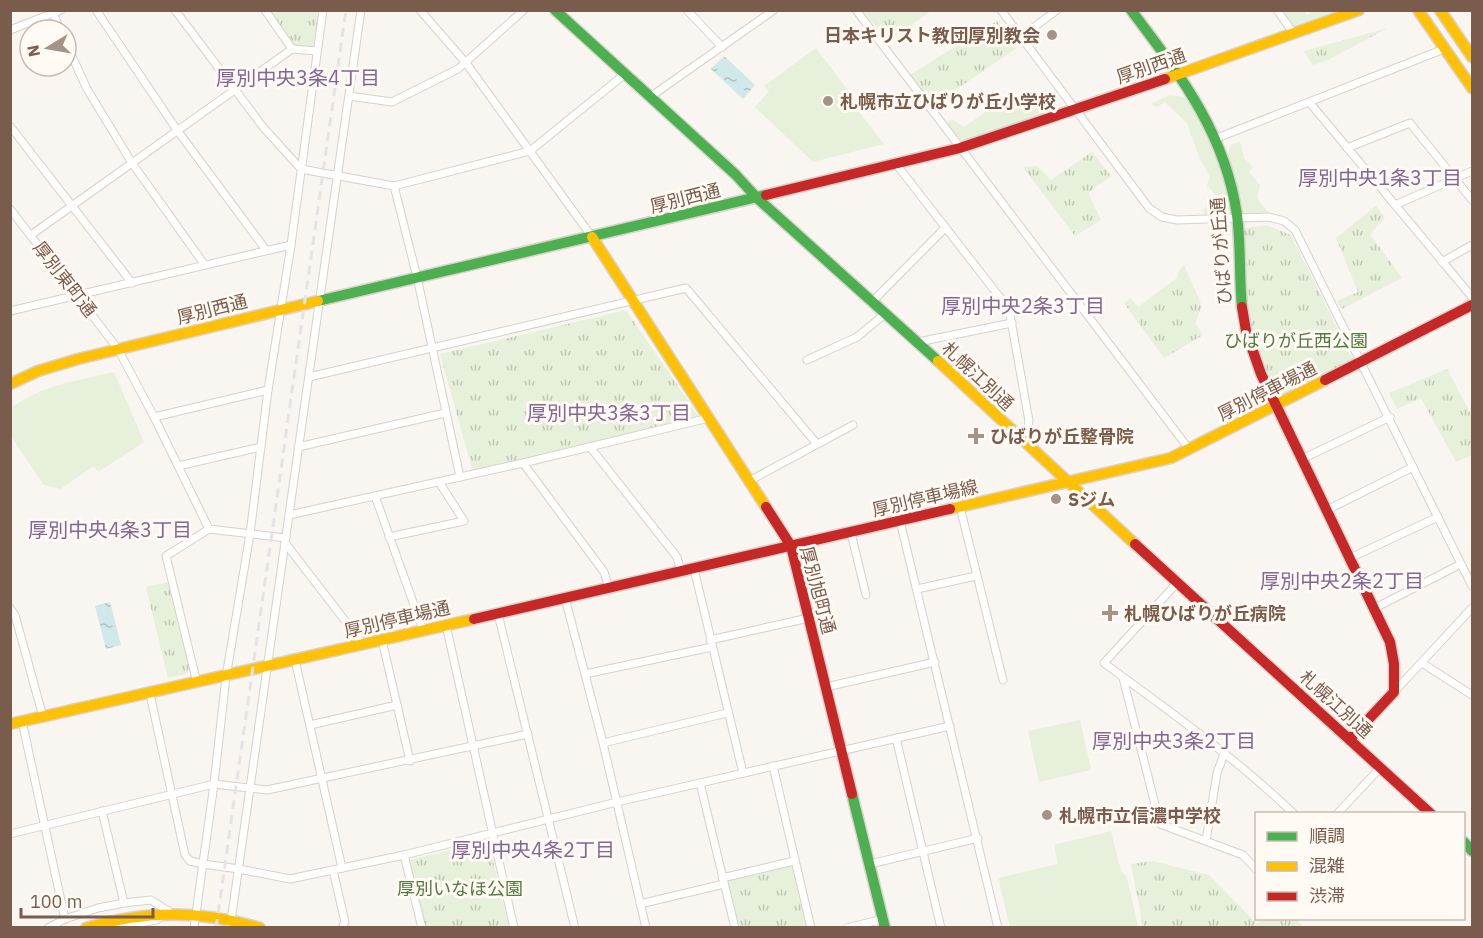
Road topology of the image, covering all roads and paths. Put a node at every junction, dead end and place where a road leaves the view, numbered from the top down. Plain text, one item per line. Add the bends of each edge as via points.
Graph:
1 (61, 10) edge
2 (96, 10) edge
3 (175, 10) edge
4 (265, 10) edge
5 (323, 10) edge
6 (361, 10) edge
7 (420, 10) edge
8 (524, 10) edge
9 (555, 10) edge
10 (687, 10) edge
11 (774, 10) edge
12 (856, 10) edge
13 (1001, 10) edge
14 (1057, 10) edge
15 (1131, 10) edge
16 (1277, 10) edge
17 (1359, 10) edge
18 (1418, 10) edge
19 (1440, 10) edge
20 (52, 12) edge
21 (10, 30) edge
22 (1294, 34) junction
23 (1021, 37) junction
24 (722, 47) junction
25 (292, 49) junction
26 (1444, 49) junction
27 (317, 51) junction
28 (1473, 57) edge
29 (466, 63) junction
30 (78, 69) edge
31 (625, 74) junction
32 (1178, 74) junction
33 (1473, 88) edge
34 (235, 89) junction
35 (349, 96) junction
36 (650, 97) junction
37 (1310, 103) junction
38 (1075, 109) junction
39 (10, 126) edge
40 (177, 130) junction
41 (1217, 138) junction
42 (960, 148) junction
43 (1347, 148) junction
44 (530, 151) junction
45 (132, 163) junction
46 (896, 164) junction
47 (301, 170) junction
48 (1473, 171) edge
49 (337, 176) junction
50 (1454, 179) junction
51 (394, 186) junction
52 (756, 197) junction
53 (1473, 200) edge
54 (1395, 205) junction
55 (73, 206) junction
56 (10, 209) edge
57 (1238, 218) junction
58 (945, 228) junction
59 (31, 235) junction
60 (592, 237) junction
61 (291, 245) junction
62 (1473, 245) edge
63 (266, 250) junction
64 (1442, 262) junction
65 (204, 264) junction
66 (417, 277) junction
67 (132, 283) junction
68 (78, 296) junction
69 (1473, 297) edge
70 (320, 300) junction
71 (633, 301) junction
72 (872, 302) junction
73 (1473, 305) edge
74 (281, 310) junction
75 (10, 311) edge
76 (885, 314) junction
77 (1012, 323) junction
78 (918, 342) junction
79 (118, 349) junction
80 (432, 349) junction
81 (807, 360) dead end
82 (1362, 362) junction
83 (309, 377) junction
84 (10, 384) edge
85 (268, 390) junction
86 (1276, 405) junction
87 (445, 413) junction
88 (154, 417) junction
89 (1390, 417) junction
90 (709, 418) junction
91 (853, 425) dead end
92 (818, 444) junction
93 (1025, 444) junction
94 (261, 447) junction
95 (298, 447) junction
96 (590, 447) junction
97 (1189, 449) junction
98 (1302, 459) junction
99 (523, 463) junction
100 (178, 466) junction
101 (1413, 467) junction
102 (460, 477) junction
103 (749, 481) junction
104 (439, 482) junction
105 (1067, 482) junction
106 (375, 496) junction
107 (960, 507) junction
108 (1327, 510) junction
109 (289, 515) junction
110 (1438, 517) junction
111 (900, 521) junction
112 (209, 529) junction
113 (851, 533) junction
114 (250, 534) junction
115 (389, 537) junction
116 (286, 541) junction
117 (791, 546) junction
118 (1350, 558) junction
119 (1461, 564) junction
120 (694, 569) junction
121 (681, 572) junction
122 (976, 576) junction
123 (1177, 583) junction
124 (1473, 586) edge
125 (609, 588) junction
126 (917, 589) junction
127 (866, 595) dead end
128 (565, 598) junction
129 (10, 608) edge
130 (1375, 608) junction
131 (1473, 608) edge
132 (498, 614) junction
133 (809, 618) junction
134 (446, 625) junction
135 (423, 630) junction
136 (382, 640) junction
137 (711, 643) junction
138 (363, 644) junction
139 (295, 660) junction
140 (934, 662) junction
141 (1422, 663) junction
142 (267, 668) junction
143 (585, 674) junction
144 (226, 677) junction
145 (1123, 677) junction
146 (1002, 680) dead end
147 (197, 683) junction
148 (826, 687) junction
149 (1394, 692) junction
150 (1471, 692) edge
151 (150, 694) junction
152 (397, 705) junction
153 (727, 713) junction
154 (43, 717) junction
155 (16, 722) edge
156 (310, 725) junction
157 (950, 726) junction
158 (528, 734) junction
159 (896, 738) junction
160 (1350, 739) junction
161 (603, 743) junction
162 (474, 746) junction
163 (841, 750) junction
164 (1224, 754) junction
165 (410, 760) junction
166 (772, 766) junction
167 (1380, 768) junction
168 (743, 773) junction
169 (322, 779) junction
170 (700, 783) junction
171 (214, 784) junction
172 (251, 789) junction
173 (172, 794) junction
174 (617, 802) junction
175 (102, 811) junction
176 (1293, 812) edge
177 (1338, 812) edge
178 (1430, 812) edge
179 (548, 819) junction
180 (44, 825) junction
181 (10, 834) edge
182 (493, 834) junction
183 (978, 838) junction
184 (1206, 841) junction
185 (922, 851) junction
186 (404, 855) junction
187 (795, 861) junction
188 (203, 864) junction
189 (870, 864) junction
190 (1255, 867) edge
191 (239, 868) junction
192 (342, 868) junction
193 (333, 870) junction
194 (723, 881) junction
195 (124, 903) junction
196 (640, 904) junction
197 (170, 912) junction
198 (196, 913) junction
199 (65, 919) junction
200 (231, 923) edge
201 (884, 923) edge
202 (48, 927) edge
203 (86, 927) edge
204 (114, 927) edge
205 (194, 927) edge
206 (260, 927) edge
207 (342, 927) edge
208 (422, 927) edge
209 (514, 927) edge
210 (575, 927) edge
211 (646, 927) edge
212 (735, 927) edge
213 (811, 927) edge
214 (847, 927) edge
215 (941, 927) edge
216 (998, 927) edge

1 - 20 street
2 - 40 street
3 - 34 street
4 - 25 street
5 - 27 street
6 - 35 street
7 - 29 street
8 - 29 street
9 - 31 main road, 札幌江別通
10 - 24 street
11 - 24 street
12 - 42 street
13 - 23 street
14 - 23 street
15 - 32 main road, ひばりが丘通
16 - 22 street
17 - 22 main road, 厚別西通
18 - 26 main road
19 - 28 main road
20 - 21 street
22 - 32 main road, 厚別西通
23 - 38 street
24 - 36 street
25 - 27 street
25 - 34 street
26 - 33 main road
26 - 37 street
27 - 47 street
29 - 35 street via 392,102
29 - 44 street
30 - 45 street
31 - 36 main road, 札幌江別通
31 - 44 street
32 - 38 main road, 厚別西通
32 - 41 main road, ひばりが丘通
34 - 40 street
34 - 47 street
35 - 49 street
36 - 52 main road, 札幌江別通
37 - 41 street
37 - 43 street
38 - 42 main road, 厚別西通
38 - 57 street via 1155,213 1177,220
39 - 55 street
40 - 45 street
40 - 63 street
41 - 57 main road, ひばりが丘通 via 1232,183
42 - 46 main road, 厚別西通
42 - 97 street
43 - 50 street via 1410,123
43 - 54 street
44 - 51 street
44 - 60 street
45 - 55 street
45 - 65 street
46 - 52 main road, 厚別西通
46 - 58 street
47 - 49 street
47 - 61 street
48 - 50 street
49 - 51 street
49 - 70 street
50 - 53 street
50 - 54 street
51 - 66 street
52 - 60 main road, 厚別西通
52 - 72 main road, 札幌江別通
54 - 64 street
55 - 59 street
55 - 67 street
56 - 59 street, 厚別東町通
57 - 82 street via 1277,218 1295,230
57 - 86 main road, ひばりが丘通 via 1242,315 1250,345
58 - 72 street
58 - 77 street via 1009,309
59 - 68 street, 厚別東町通
60 - 66 main road, 厚別西通
60 - 71 main road, 厚別旭町通
61 - 63 street
61 - 74 street
62 - 64 street
63 - 65 street
64 - 69 street
65 - 67 street
66 - 70 main road, 厚別西通
66 - 80 street
67 - 68 street
68 - 75 street
68 - 79 street, 厚別東町通
70 - 74 main road, 厚別西通
70 - 83 street
71 - 80 street
71 - 90 main road, 厚別旭町通
71 - 92 street via 686,288
72 - 76 main road, 札幌江別通
73 - 82 main road, 厚別停車場通
74 - 79 main road, 厚別西通
74 - 85 street
76 - 78 main road, 札幌江別通
76 - 81 street via 858,337
77 - 78 street
77 - 93 street via 1029,422
78 - 93 main road, 札幌江別通
79 - 84 main road, 厚別西通 via 38,371
79 - 88 street, 厚別東町通
80 - 83 street
80 - 87 street
82 - 86 main road, 厚別停車場通
82 - 89 street
83 - 95 street
85 - 88 street
85 - 94 street
86 - 97 main road, 厚別停車場通
86 - 98 main road, ひばりが丘通
87 - 95 street
87 - 102 street
88 - 100 street, 厚別東町通
89 - 98 street
89 - 101 street
90 - 96 street
90 - 103 main road, 厚別旭町通
91 - 92 street
92 - 103 street
93 - 105 main road, 札幌江別通
94 - 100 street
94 - 114 street
95 - 109 street
96 - 99 street
96 - 121 street via 677,557
97 - 105 main road, 厚別停車場通 via 1171,458
98 - 108 main road, ひばりが丘通
99 - 102 street
99 - 125 street via 604,572
100 - 112 street, 厚別東町通
101 - 108 street
101 - 110 street
102 - 104 street
103 - 117 main road, 厚別旭町通
104 - 106 street
104 - 115 street via 464,521
105 - 107 main road, 厚別停車場線
105 - 123 main road, 札幌江別通
106 - 109 street
106 - 115 street
107 - 111 main road, 厚別停車場線
107 - 122 street
108 - 118 main road, ひばりが丘通
109 - 116 street
110 - 118 street
110 - 119 street
111 - 113 main road, 厚別停車場線
111 - 126 street
112 - 114 street
112 - 147 street via 166,556
113 - 117 main road, 厚別停車場線
113 - 127 street
114 - 116 street
114 - 144 street
115 - 135 street
116 - 138 street
116 - 142 street
117 - 120 main road, 厚別停車場通
117 - 133 main road, 厚別旭町通
118 - 130 main road, ひばりが丘通
119 - 124 street
119 - 130 street
120 - 121 main road, 厚別停車場通
120 - 137 street
121 - 125 main road, 厚別停車場通
122 - 126 street
122 - 146 street
123 - 145 street via 1104,663
123 - 160 main road, 札幌江別通
125 - 128 main road, 厚別停車場通
126 - 140 street
128 - 132 main road, 厚別停車場通
128 - 143 street
129 - 154 street
130 - 149 main road, ひばりが丘通 via 1390,642
131 - 141 street
132 - 134 main road, 厚別停車場通
132 - 158 street
133 - 137 street
133 - 148 main road, 厚別旭町通
134 - 135 main road, 厚別停車場通
134 - 162 street
135 - 136 main road, 厚別停車場通
136 - 138 main road, 厚別停車場通
136 - 152 street
137 - 143 street
137 - 153 street
138 - 139 main road, 厚別停車場通
139 - 142 main road, 厚別停車場通
139 - 156 street
140 - 148 street
140 - 157 street
141 - 149 street
141 - 150 street
142 - 144 main road, 厚別停車場通
142 - 172 street
143 - 161 street
144 - 147 main road, 厚別停車場通
144 - 171 street
145 - 164 street
145 - 184 street via 1160,824
147 - 151 main road, 厚別停車場通
148 - 163 main road, 厚別旭町通
149 - 160 main road
151 - 154 main road, 厚別停車場通
151 - 173 street
152 - 156 street
152 - 165 street
153 - 161 street
153 - 168 street
154 - 155 main road, 厚別停車場通
155 - 180 street
156 - 169 street
157 - 159 street
157 - 183 street
158 - 162 street
158 - 179 street
159 - 163 street
159 - 185 street
160 - 167 main road, 札幌江別通
161 - 174 street
162 - 165 street
162 - 182 street
163 - 166 street
163 - 189 main road, 厚別旭町通
164 - 176 street
164 - 184 street via 1217,773
165 - 169 street
166 - 168 street
166 - 187 street
167 - 177 street
167 - 178 main road, 札幌江別通
168 - 170 street
169 - 172 street via 267,790
169 - 192 street
170 - 174 street
170 - 194 street
171 - 172 street
171 - 173 street
171 - 188 street
172 - 191 street
173 - 175 street
173 - 188 street via 184,855
174 - 179 street
174 - 196 street
175 - 180 street
175 - 195 street
179 - 182 street
179 - 210 street
180 - 181 street
180 - 199 street
182 - 186 street
182 - 209 street
183 - 185 street
183 - 216 street
184 - 190 street via 1243,855
185 - 189 street
185 - 215 street
186 - 192 street
186 - 208 street
187 - 194 street
187 - 213 street
188 - 191 street
188 - 198 street
189 - 201 main road, 厚別旭町通
191 - 193 street via 290,879
191 - 200 street
192 - 193 street
193 - 207 street via 345,922
194 - 196 street
194 - 212 street
195 - 197 street via 151,900
195 - 199 street
196 - 211 street
197 - 198 main road
197 - 203 main road
197 - 204 street via 156,920
198 - 200 main road
198 - 205 street
199 - 202 street
200 - 206 main road
201 - 214 street

